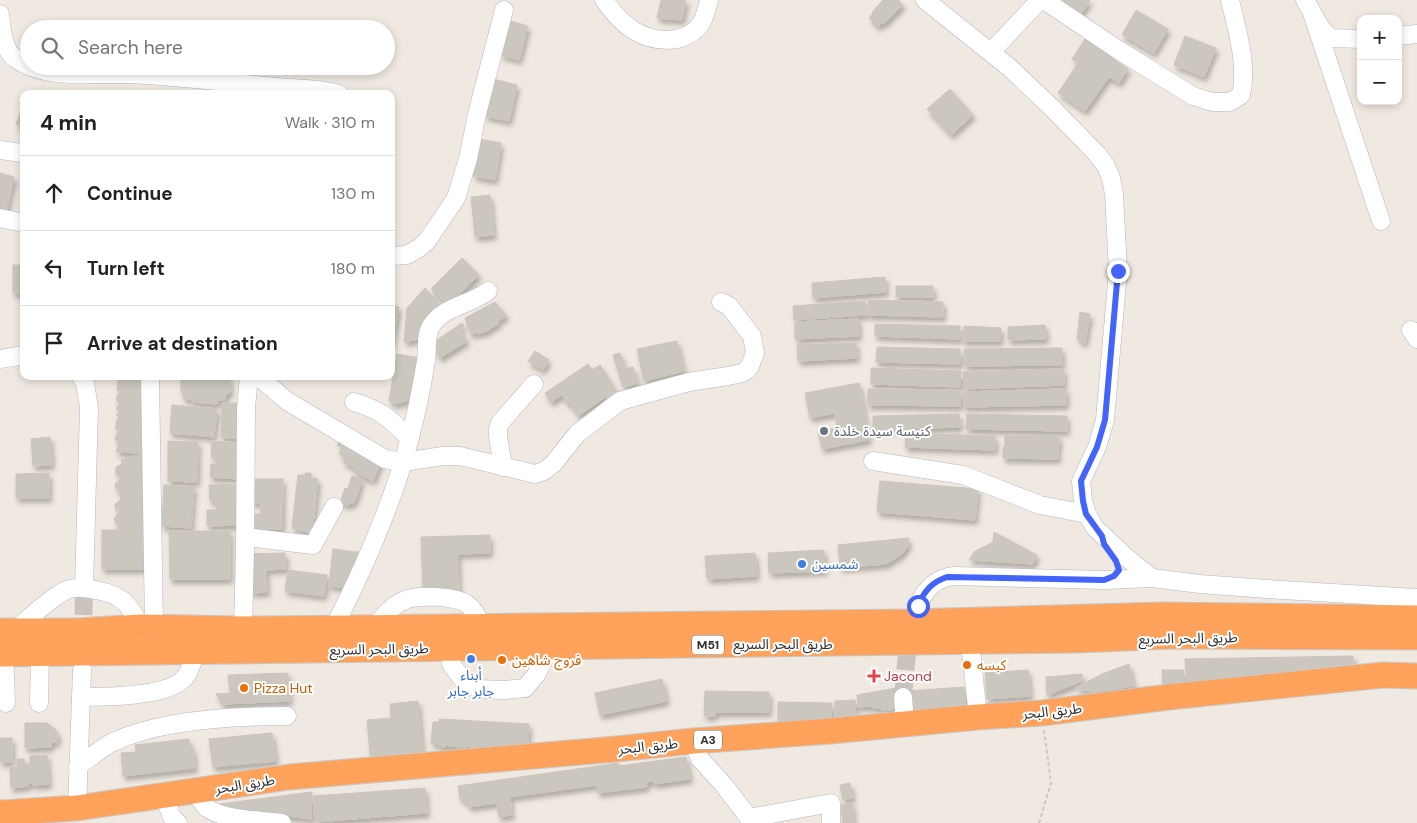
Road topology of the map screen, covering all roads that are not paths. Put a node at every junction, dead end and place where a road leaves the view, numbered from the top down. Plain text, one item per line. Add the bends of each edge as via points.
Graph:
1 (604, 0) edge
2 (709, 0) edge
3 (925, 0) edge
4 (1042, 0) edge
5 (1230, 0) edge
6 (1309, 6) edge
7 (504, 10) dead end
8 (0, 14) edge
9 (1417, 34) edge
10 (1402, 36) edge
11 (1357, 38) edge
12 (991, 52) junction
13 (7, 59) edge
14 (20, 64) edge
15 (128, 75) edge
16 (302, 90) edge
17 (0, 150) edge
18 (20, 153) edge
19 (0, 218) edge
20 (1380, 221) dead end
21 (20, 222) edge
22 (395, 256) edge
23 (488, 290) dead end
24 (722, 302) dead end
25 (20, 356) edge
26 (0, 358) edge
27 (82, 380) edge
28 (150, 380) edge
29 (249, 380) edge
30 (262, 380) edge
31 (534, 384) dead end
32 (354, 402) dead end
33 (410, 439) junction
34 (873, 461) dead end
35 (403, 462) junction
36 (503, 467) junction
37 (334, 507) dead end
38 (1086, 514) junction
39 (1102, 536) junction
40 (245, 537) junction
41 (1152, 578) junction
42 (1104, 580) junction
43 (84, 588) junction
44 (1417, 598) edge
45 (918, 606) dead end
46 (1417, 618) edge
47 (334, 627) junction
48 (147, 628) junction
49 (243, 629) junction
50 (1417, 637) edge
51 (970, 641) junction
52 (4, 643) edge
53 (449, 648) junction
54 (550, 648) junction
55 (197, 651) junction
56 (40, 654) junction
57 (82, 670) dead end
58 (1417, 676) edge
59 (81, 697) junction
60 (903, 697) tunnel mouth
61 (6, 703) dead end
62 (39, 704) dead end
63 (288, 716) dead end
64 (978, 716) junction
65 (905, 724) junction
66 (693, 741) junction
67 (78, 766) junction
68 (196, 791) junction
69 (163, 795) junction
70 (77, 808) junction
71 (0, 813) edge
72 (790, 817) edge
73 (750, 821) edge
74 (178, 823) edge
75 (282, 823) edge
76 (831, 823) edge

1 - 2 street via 633,30 644,37 664,41 681,38 699,27
3 - 12 street
4 - 5 street via 1193,96 1212,102 1230,102 1241,95 1244,82 1242,54
4 - 12 street
6 - 11 street via 1322,30 1331,38
6 - 20 street
7 - 22 street via 456,198 419,248 407,255
8 - 13 street
9 - 10 street
12 - 38 street via 1029,85 1097,154 1111,178 1118,271 1105,420 1081,481
13 - 14 street
15 - 16 street
17 - 18 street
19 - 21 street
23 - 33 street via 440,316 428,330 427,358
24 - 36 street via 729,306 752,336 755,353 747,370 620,401 576,434 553,464 535,474
25 - 26 street
27 - 43 street via 89,408
28 - 48 street
29 - 40 street via 245,427
30 - 35 street via 286,402 303,412 377,455
31 - 36 street via 500,423
32 - 33 street via 376,409
33 - 35 street
34 - 38 street via 963,476 1040,505
35 - 36 street via 460,456
35 - 47 street via 374,542
37 - 40 street via 313,545
38 - 39 street
39 - 41 street
39 - 42 street via 1119,568 1116,574
40 - 49 street
41 - 42 street
41 - 44 street via 1248,588
42 - 45 street via 947,577 925,591
43 - 48 street via 112,593
43 - 52 street via 69,590 54,598
46 - 47 highway, طريق البحر السريع / M51 via 1161,615 906,622
47 - 49 highway, طريق البحر السريع / M51
48 - 49 highway, طريق البحر السريع / M51
48 - 52 highway, طريق البحر السريع / M51 via 76,631
50 - 51 highway, طريق البحر السريع / M51 via 1173,636
51 - 54 highway, طريق البحر السريع / M51
51 - 64 street
52 - 56 highway, طريق البحر السريع / M51
52 - 61 street
53 - 54 highway, طريق البحر السريع / M51
53 - 54 street via 451,664 464,681 479,690 524,688 536,675
53 - 55 highway, طريق البحر السريع / M51
55 - 56 highway, طريق البحر السريع / M51
55 - 59 street via 186,676 174,685 141,694
56 - 62 street
57 - 59 street
58 - 64 highway, طريق البحر / A3 via 1384,675 1042,713
59 - 67 street
60 - 65 street
63 - 67 street via 225,718 153,730 112,742
64 - 65 highway, طريق البحر / A3
65 - 66 highway, طريق البحر / A3
66 - 68 highway, طريق البحر / A3 via 289,777
66 - 73 street via 700,759
67 - 70 street
68 - 69 highway, طريق البحر / A3
68 - 75 street via 212,811
69 - 70 highway, طريق البحر / A3
69 - 74 street
70 - 71 highway, طريق البحر / A3
72 - 73 street
72 - 76 street via 831,803

